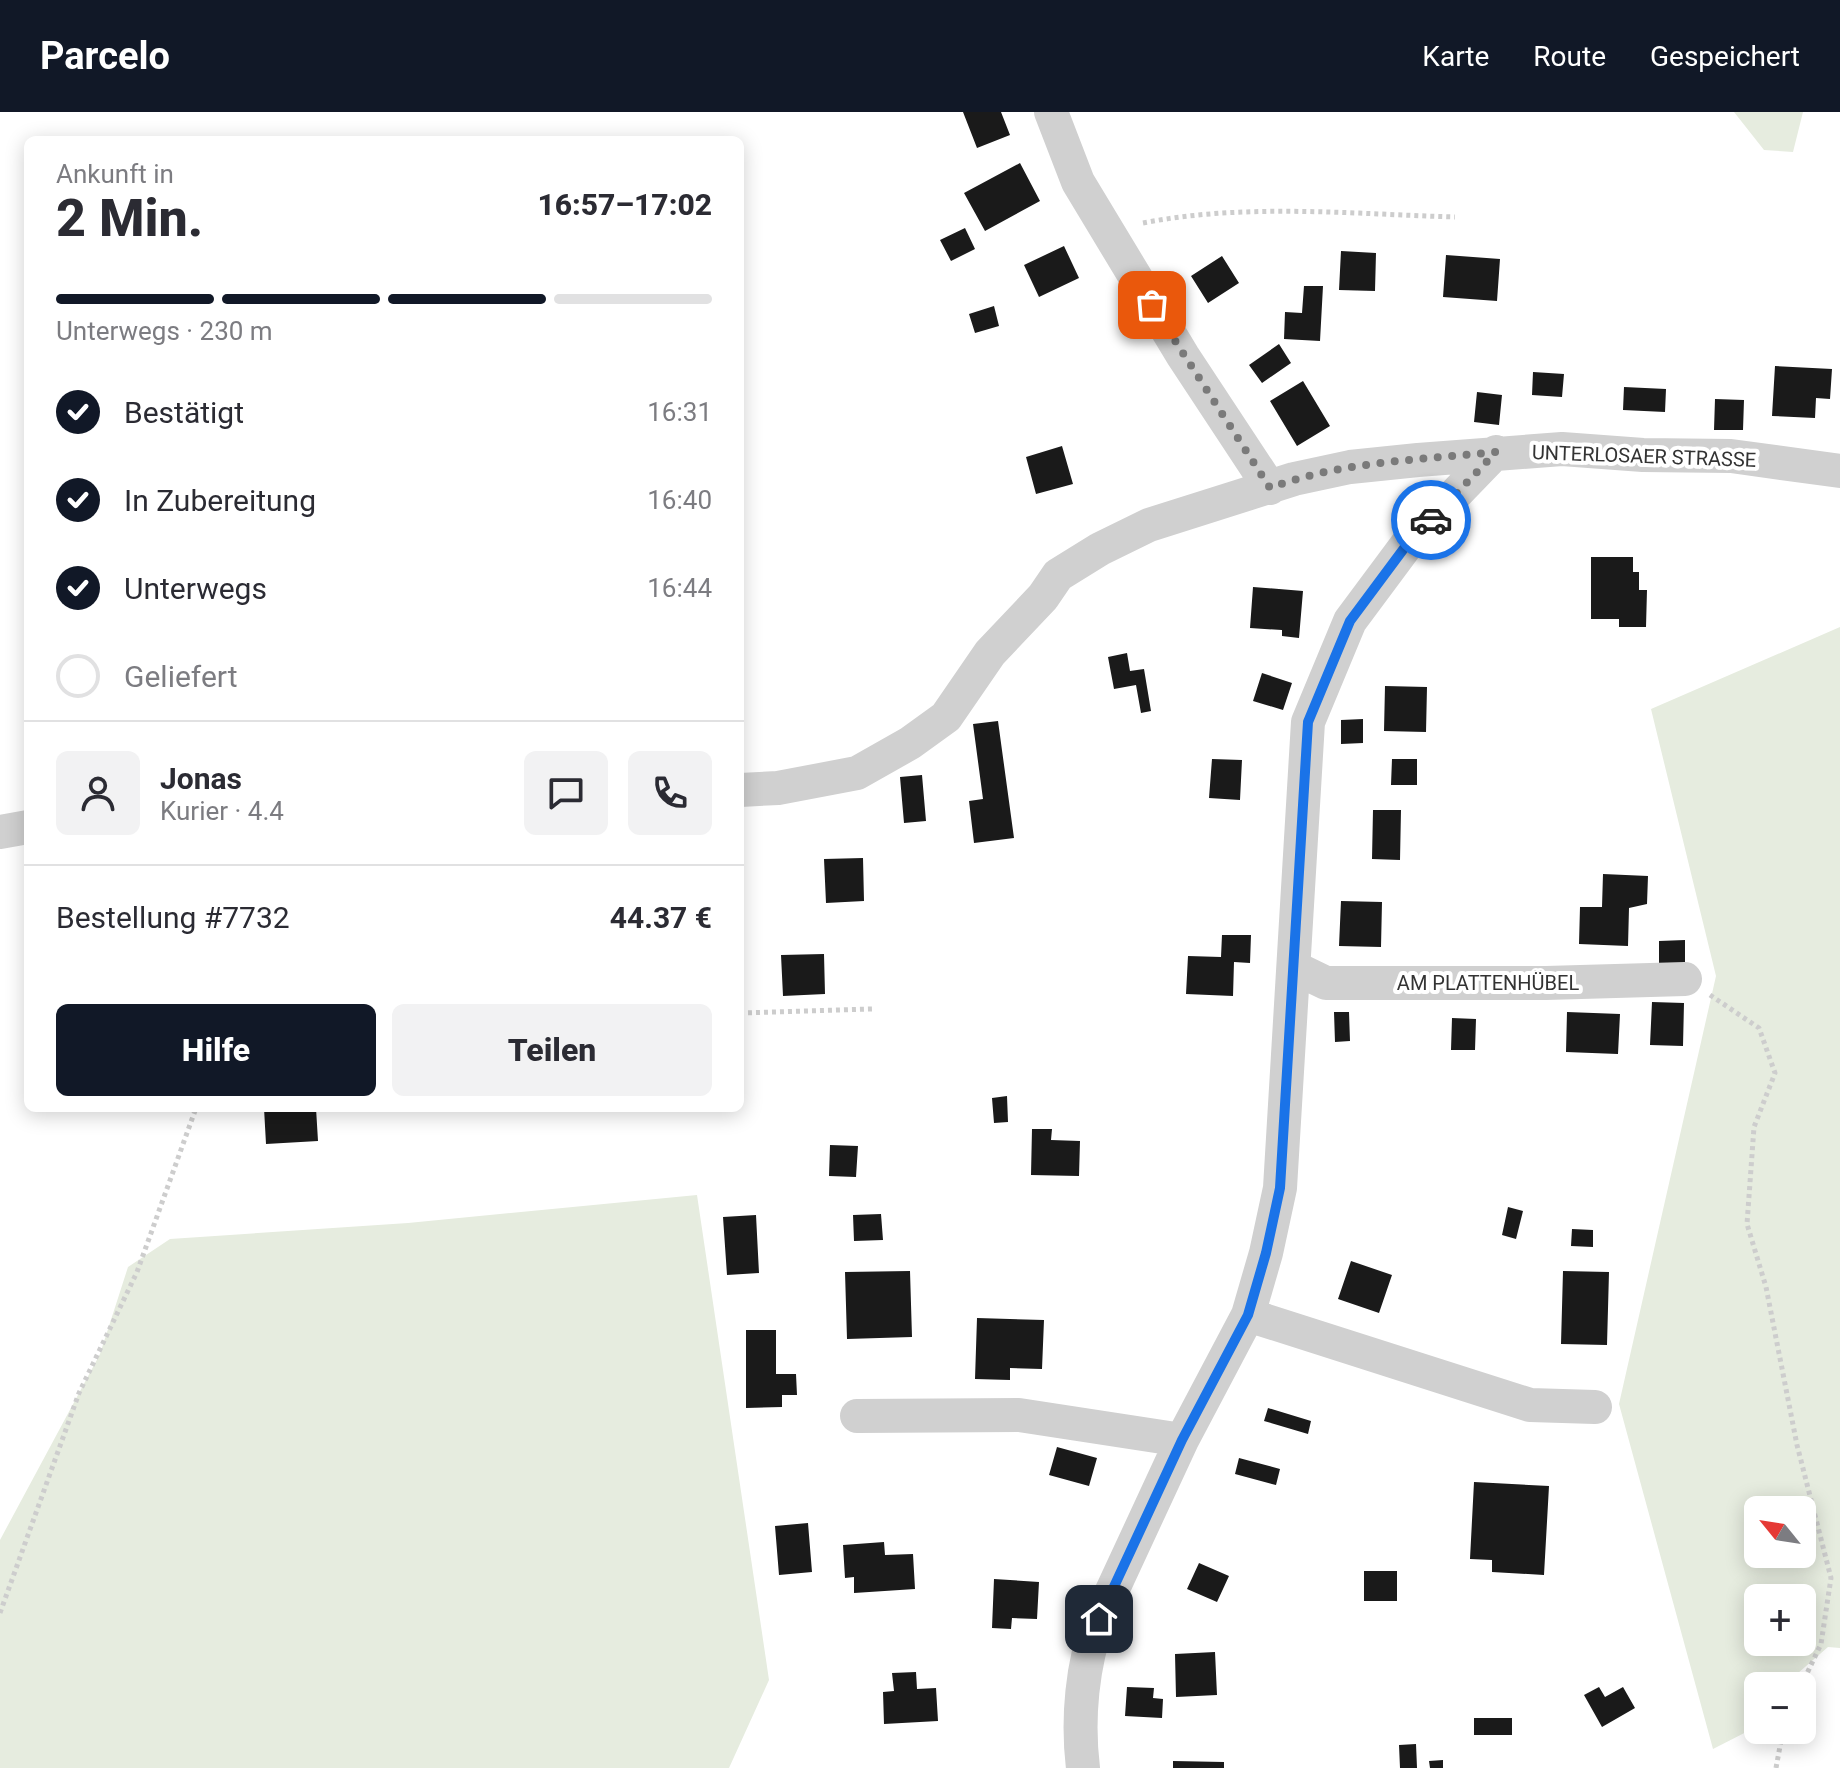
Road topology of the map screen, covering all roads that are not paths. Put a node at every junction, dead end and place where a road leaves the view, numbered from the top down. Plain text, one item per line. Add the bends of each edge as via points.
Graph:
1 (1051, 112) edge
2 (1496, 452) junction
3 (1840, 471) edge
4 (1270, 488) junction
5 (744, 790) edge
6 (24, 828) edge
7 (0, 832) edge
8 (1295, 968) junction
9 (1685, 979) road end
10 (1248, 1315) junction
11 (1595, 1407) dead end
12 (857, 1416) dead end
13 (1182, 1440) junction
14 (1083, 1768) edge

1 - 4 street via 1078,182
2 - 3 street, UNTERLOSAER STRASSE via 1562,449 1731,456
2 - 4 street, UNTERLOSAER STRASSE via 1350,467
2 - 8 street via 1408,543 1350,621 1308,722
4 - 5 street, UNTERLOSAER STRASSE via 1149,525 1058,575 990,653 946,717 910,743 857,773
6 - 7 street
8 - 9 street, AM PLATTENHÜBEL via 1326,983
8 - 10 street via 1280,1188
10 - 11 street via 1530,1405
10 - 13 street
12 - 13 street via 1019,1415
13 - 14 street via 1088,1649

